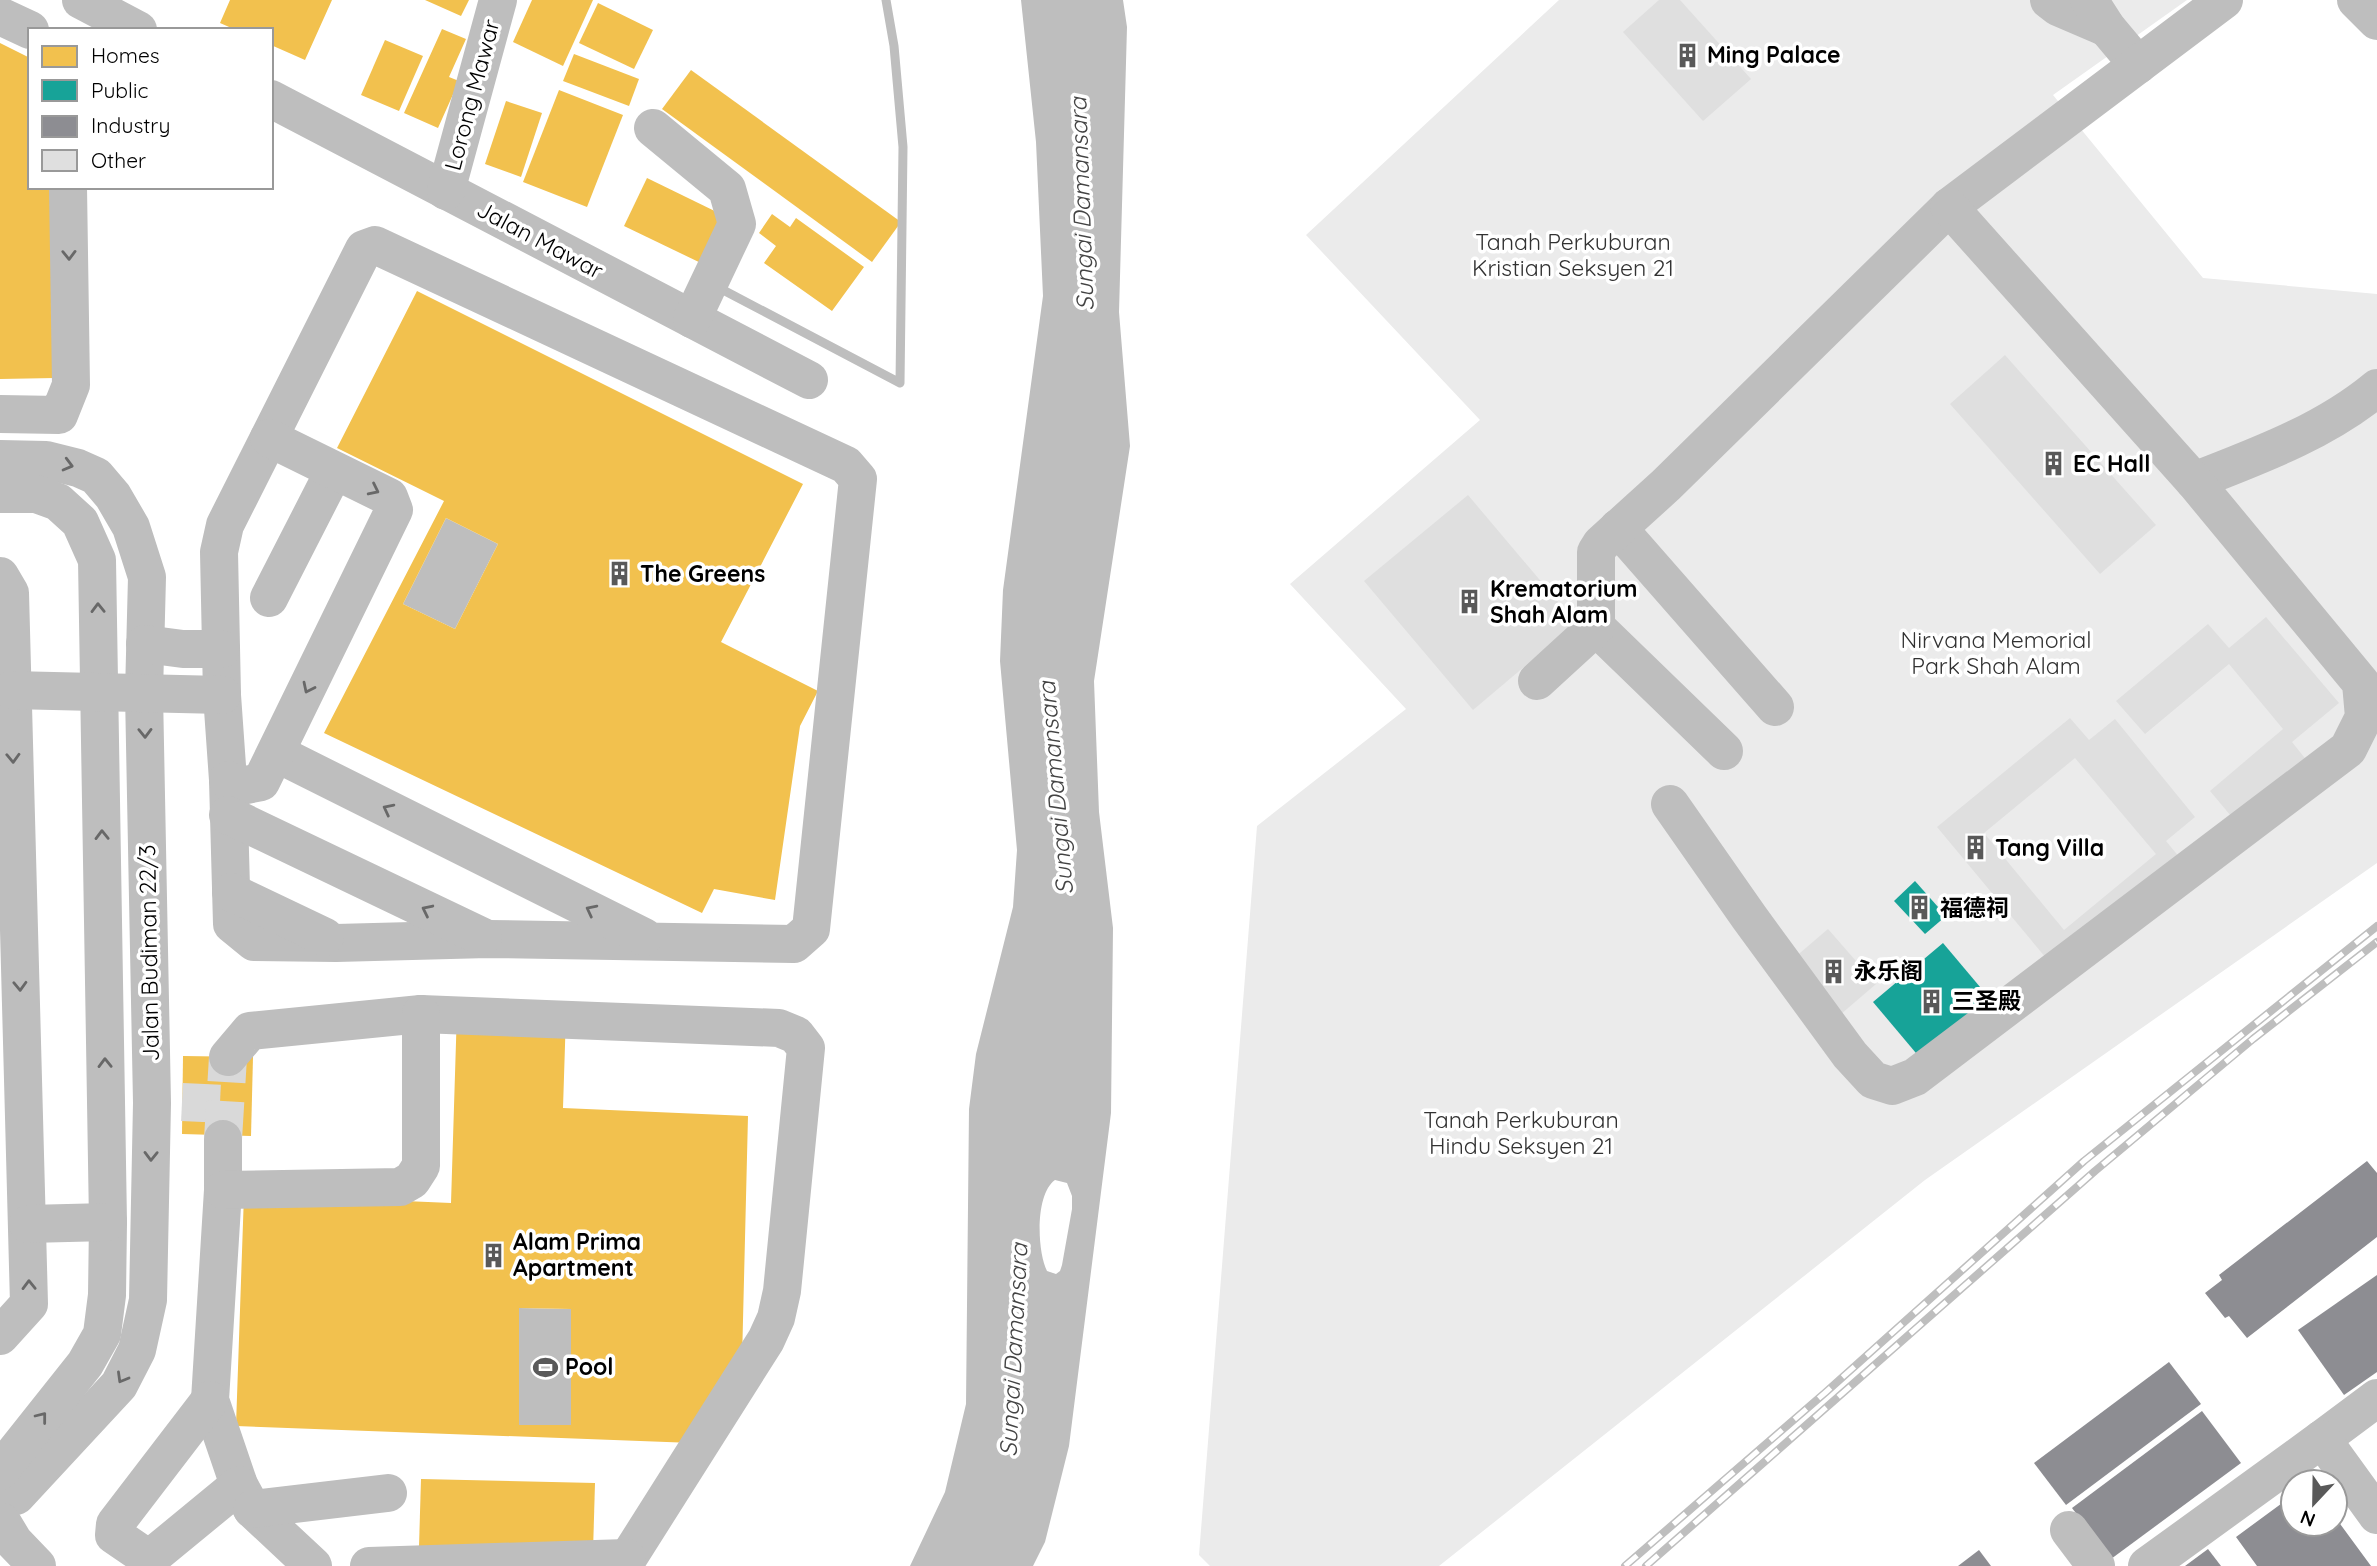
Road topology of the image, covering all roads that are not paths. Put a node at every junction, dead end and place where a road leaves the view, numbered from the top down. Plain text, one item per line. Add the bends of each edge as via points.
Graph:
1 (81, 0) edge
2 (498, 0) edge
3 (2049, 0) edge
4 (2224, 0) edge
5 (2356, 0) edge
6 (2098, 14) edge
7 (0, 16) edge
8 (2377, 21) edge
9 (134, 28) edge
10 (28, 29) edge
11 (2138, 65) junction
12 (273, 100) edge
13 (653, 128) dead end
14 (68, 189) edge
15 (446, 191) junction
16 (1950, 207) junction
17 (692, 319) junction
18 (809, 380) dead end
19 (2377, 388) edge
20 (0, 414) edge
21 (269, 438) junction
22 (0, 459) edge
23 (334, 471) junction
24 (2194, 481) junction
25 (0, 494) edge
26 (1618, 528) junction
27 (0, 576) edge
28 (269, 598) dead end
29 (1596, 626) junction
30 (145, 643) junction
31 (221, 649) junction
32 (1537, 681) dead end
33 (11, 690) junction
34 (99, 692) junction
35 (144, 693) junction
36 (222, 695) junction
37 (1775, 707) dead end
38 (1724, 751) dead end
39 (276, 753) junction
40 (228, 797) junction
41 (1670, 803) dead end
42 (488, 939) junction
43 (652, 941) junction
44 (421, 1014) junction
45 (228, 1057) tunnel mouth
46 (167, 1103) junction
47 (106, 1105) junction
48 (223, 1139) tunnel mouth
49 (223, 1190) junction
50 (108, 1222) junction
51 (28, 1224) junction
52 (0, 1336) edge
53 (2377, 1398) edge
54 (210, 1400) junction
55 (2322, 1439) junction
56 (388, 1493) dead end
57 (246, 1497) junction
58 (4, 1498) edge
59 (2377, 1515) edge
60 (2069, 1530) dead end
61 (625, 1562) edge
62 (37, 1566) edge
63 (313, 1566) edge
64 (369, 1566) edge
65 (2096, 1566) edge
66 (2147, 1566) edge

1 - 9 street
2 - 15 street, Lorong Mawar
3 - 6 street via 2058,8
4 - 11 street
5 - 8 street
6 - 11 street
7 - 10 street
11 - 16 street
12 - 15 street, Jalan Mawar
13 - 17 street via 727,189 737,224
14 -> 20 street via 71,385 59,415
15 - 17 street, Jalan Mawar
16 - 24 street
16 - 26 street
17 - 18 street, Jalan Mawar
19 - 24 street via 2352,409 2269,452
21 - 23 street
21 - 31 street via 225,525 219,552
21 - 43 street via 364,249 375,245 846,465 858,479 811,929 794,944
22 -> 30 street, Jalan Budiman 22/3 via 46,460 78,468 96,476 113,496 131,527 147,578
23 - 28 street
23 -> 39 street via 390,497 394,510
24 - 41 street via 2361,683 2364,717 2348,749 1915,1077 1892,1086 1873,1080 1850,1055
34 -> 25 street, Jalan Budiman 22/3 via 97,560 80,522 58,502 36,494
26 - 29 street via 1596,552
26 - 37 street
27 - 33 street via 10,593
29 - 32 street
29 - 38 street
30 - 31 street
30 - 35 street, Jalan Budiman 22/3
31 - 36 street
33 - 34 street
33 -> 51 street
34 - 35 street
47 -> 34 street, Jalan Budiman 22/3
35 - 36 street
35 -> 46 street, Jalan Budiman 22/3
36 - 40 street
39 - 40 street via 261,782 241,786
43 -> 39 street
42 -> 40 street
40 - 42 street via 230,892 337,943
42 - 43 street
44 - 45 street via 250,1031
44 - 49 street via 421,1166 412,1180 400,1187
44 - 61 street via 779,1028 796,1035 806,1048 776,1318
46 - 47 street
46 -> 58 street, Jalan Budiman 22/3 via 148,1300 137,1350 120,1385
47 - 50 street, Jalan Budiman 22/3
48 - 49 street
49 - 54 street
50 - 51 street
58 -> 50 street, Jalan Budiman 22/3 via 102,1334
52 -> 51 street via 29,1304
53 - 55 street
54 - 57 street
54 - 57 street via 115,1524 114,1535 149,1559
55 - 59 street
55 - 66 street
56 - 57 street
57 - 63 street
58 - 62 street via 14,1542
60 - 65 street
61 - 64 street

